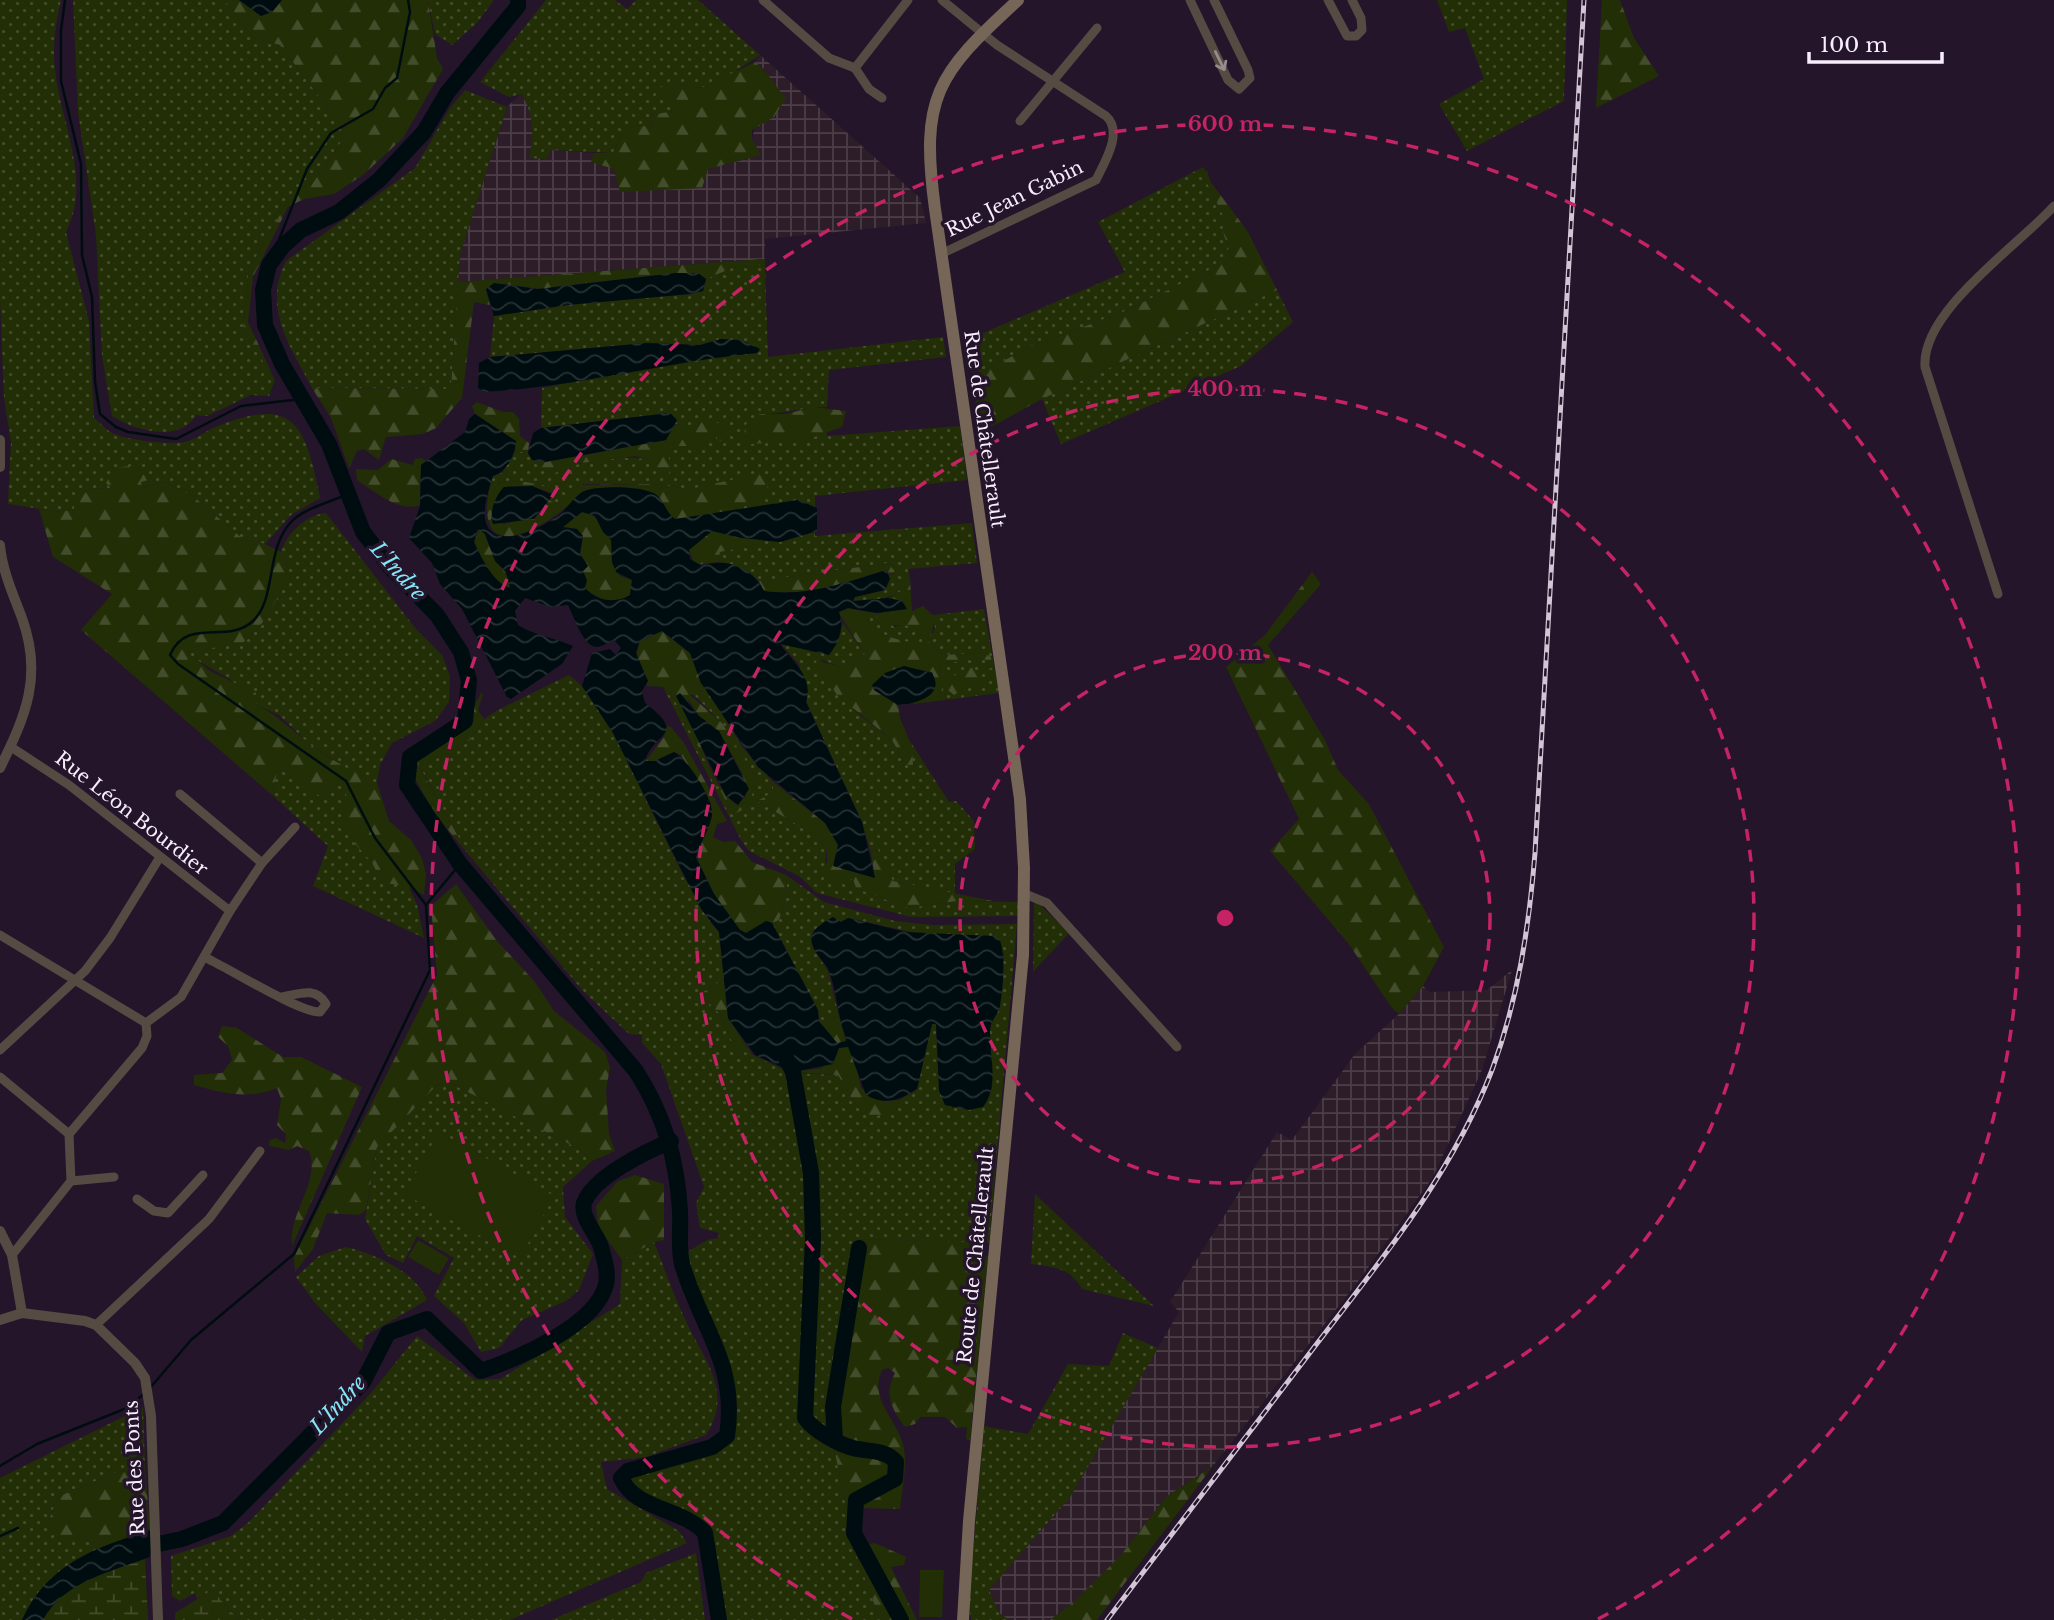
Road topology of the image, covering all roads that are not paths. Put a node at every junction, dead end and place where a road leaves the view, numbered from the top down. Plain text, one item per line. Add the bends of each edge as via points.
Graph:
1 (763, 0) edge
2 (908, 0) edge
3 (942, 0) edge
4 (1017, 0) edge
5 (1190, 0) edge
6 (1214, 0) edge
7 (1328, 0) edge
8 (1352, 0) edge
9 (1097, 28) dead end
10 (981, 33) junction
11 (855, 68) junction
12 (1051, 81) junction
13 (882, 98) dead end
14 (1020, 121) dead end
15 (2054, 206) edge
16 (941, 254) junction
17 (0, 440) edge
18 (0, 467) edge
19 (0, 545) edge
20 (1998, 594) dead end
21 (10, 747) junction
22 (0, 768) edge
23 (180, 794) dead end
24 (295, 827) dead end
25 (160, 858) junction
26 (262, 863) junction
27 (1025, 894) junction
28 (230, 911) junction
29 (0, 935) edge
30 (205, 957) junction
31 (75, 980) junction
32 (282, 997) dead end
33 (146, 1023) junction
34 (1177, 1047) dead end
35 (0, 1050) edge
36 (0, 1077) edge
37 (69, 1134) junction
38 (260, 1151) dead end
39 (203, 1175) dead end
40 (114, 1177) dead end
41 (71, 1181) junction
42 (137, 1199) dead end
43 (2, 1238) edge
44 (12, 1255) junction
45 (22, 1313) junction
46 (0, 1320) edge
47 (96, 1325) junction
48 (158, 1620) edge
49 (963, 1620) edge

1 - 11 street via 829,58
2 - 11 street
3 - 10 street, Rue Jean Gabin
4 - 10 main road, Rue de Châtellerault
5 -> 6 street via 1228,80 1239,89 1250,78 1248,70
7 - 8 street via 1347,36 1356,36 1362,30 1361,18
9 - 12 street
10 - 12 street, Rue Jean Gabin
10 - 16 main road, Rue de Châtellerault via 948,73 929,128
11 - 13 street via 869,89
12 - 14 street
12 - 16 street, Rue Jean Gabin via 1112,121 1113,140 1096,180
15 - 20 street via 1954,305 1930,336 1924,355
16 - 27 main road, Rue de Châtellerault via 1015,764
17 - 18 street
19 - 21 street via 34,666 31,691
21 - 22 street
21 - 25 street, Rue Léon Bourdier via 69,785
23 - 26 street
24 - 26 street
25 - 28 street, Rue Léon Bourdier
25 - 31 street via 110,939
26 - 28 street
27 - 34 street via 1047,903
27 - 49 main road, Route de Châtellerault
28 - 30 street
29 - 31 street
30 - 32 street
30 - 33 street via 181,997
31 - 33 street
31 - 35 street
33 - 37 street via 142,1048
36 - 37 street
37 - 41 street
38 - 47 street via 209,1219
39 - 42 street via 173,1212 154,1211
40 - 41 street
41 - 44 street
43 - 44 street
44 - 45 street
45 - 46 street
45 - 47 street
47 - 48 street, Rue des Ponts via 145,1378 150,1404

